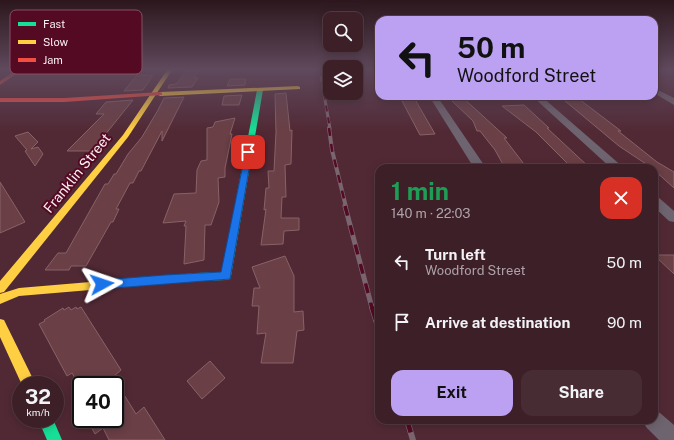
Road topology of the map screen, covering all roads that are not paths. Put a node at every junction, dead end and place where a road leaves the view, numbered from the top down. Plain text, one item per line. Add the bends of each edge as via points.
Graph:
1 (260, 90) edge
2 (156, 91) edge
3 (246, 91) edge
4 (658, 92) edge
5 (154, 94) junction
6 (0, 100) edge
7 (436, 100) edge
8 (541, 100) edge
9 (674, 102) edge
10 (477, 164) edge
11 (613, 164) edge
12 (658, 204) edge
13 (674, 218) edge
14 (0, 290) edge
15 (0, 298) edge
16 (0, 324) edge
17 (25, 376) edge
18 (657, 424) edge
19 (49, 428) edge
20 (673, 439) edge
21 (55, 440) edge

1 - 15 street via 226,276 19,292
2 - 5 street, Franklin Street
3 - 5 street
4 - 9 street
5 - 6 street via 64,100
5 - 14 street, Franklin Street via 126,136
7 - 10 street
8 - 11 street
12 - 13 street
16 - 17 street
18 - 20 street
19 - 21 street

